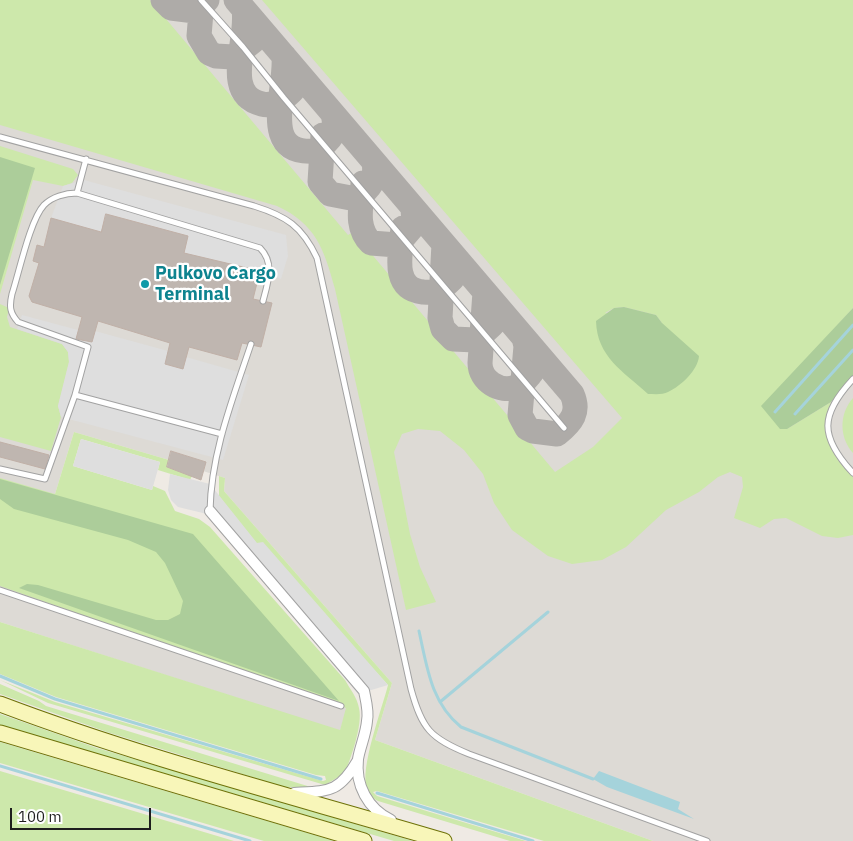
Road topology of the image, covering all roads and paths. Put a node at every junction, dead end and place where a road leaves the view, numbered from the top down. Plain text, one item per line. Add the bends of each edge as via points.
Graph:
1 (201, 0) edge
2 (0, 137) edge
3 (86, 159) junction
4 (77, 193) junction
5 (263, 301) dead end
6 (251, 344) dead end
7 (853, 379) edge
8 (75, 394) junction
9 (564, 428) dead end
10 (222, 434) junction
11 (0, 470) edge
12 (853, 473) edge
13 (210, 511) joint
14 (0, 590) edge
15 (0, 704) edge
16 (341, 706) dead end
17 (0, 733) edge
18 (358, 759) junction
19 (280, 794) junction
20 (403, 829) junction
21 (364, 841) edge
22 (444, 841) edge
23 (707, 841) edge

1 - 9 lane
2 - 3 lane
3 - 4 lane
3 - 23 lane via 271,211 288,220 309,242 317,258 411,689 418,715 427,730 461,750
4 - 5 lane via 260,248 267,255 270,266
4 - 8 lane via 58,196 44,204 36,218 9,306 18,322 88,347
6 - 10 lane
7 - 12 lane via 834,401 828,425 832,446
8 - 10 lane
8 - 11 lane via 45,479
10 - 13 lane via 210,488
13 - 18 street via 364,690 367,723
14 - 16 lane
15 - 19 main road
17 - 21 main road
18 - 19 street via 344,780 330,789 309,794
18 - 20 street via 359,781 368,800 381,815
19 - 20 main road
20 - 22 main road

